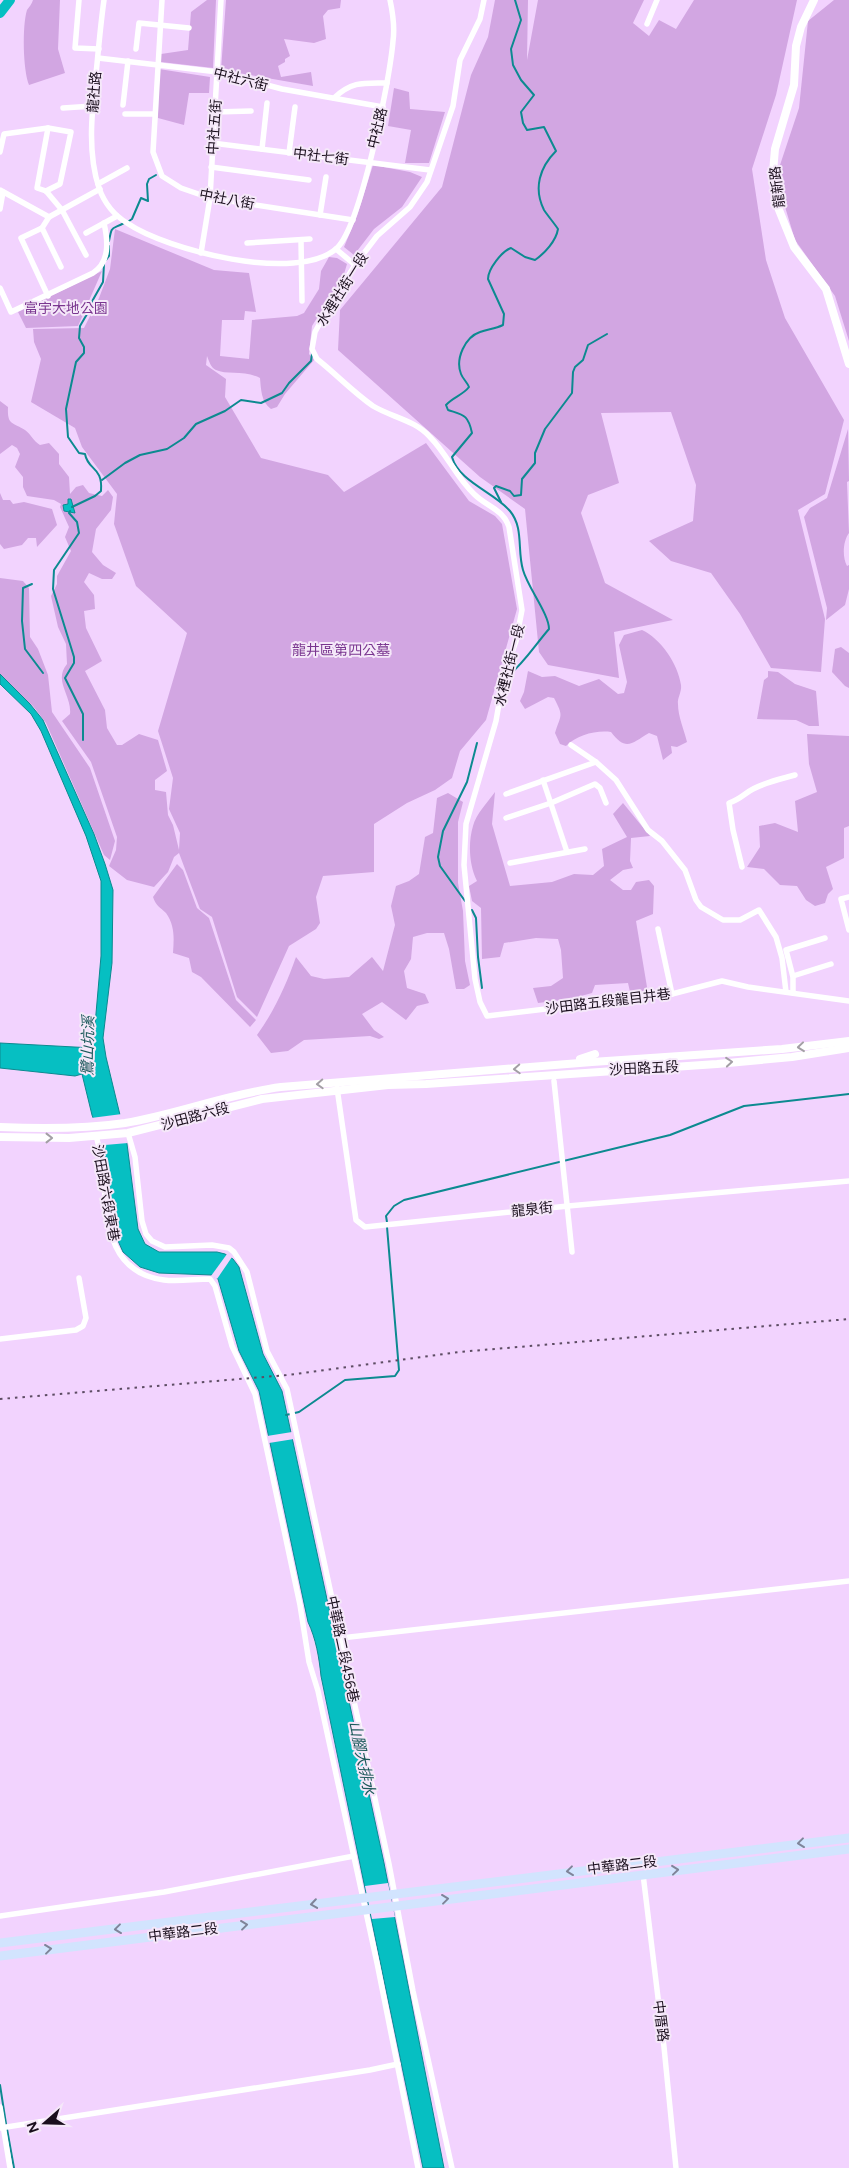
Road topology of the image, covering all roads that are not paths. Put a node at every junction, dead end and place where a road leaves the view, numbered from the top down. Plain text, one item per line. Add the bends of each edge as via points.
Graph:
1 (79, 0) edge
2 (104, 0) edge
3 (162, 0) edge
4 (222, 0) edge
5 (390, 0) edge
6 (484, 0) edge
7 (657, 0) edge
8 (814, 0) edge
9 (647, 24) dead end
10 (160, 25) junction
11 (189, 28) dead end
12 (99, 49) junction
13 (136, 49) dead end
14 (98, 58) junction
15 (128, 61) junction
16 (157, 65) junction
17 (218, 72) junction
18 (387, 83) junction
19 (334, 98) junction
20 (267, 103) dead end
21 (93, 106) junction
22 (123, 106) dead end
23 (295, 106) dead end
24 (63, 108) dead end
25 (383, 108) junction
26 (251, 111) dead end
27 (215, 112) junction
28 (125, 114) dead end
29 (155, 114) junction
30 (48, 128) junction
31 (212, 142) junction
32 (262, 149) junction
33 (0, 152) edge
34 (289, 153) junction
35 (369, 162) junction
36 (211, 167) junction
37 (127, 168) dead end
38 (430, 170) junction
39 (326, 177) dead end
40 (309, 180) dead end
41 (99, 187) junction
42 (2, 191) edge
43 (46, 191) junction
44 (210, 198) junction
45 (0, 208) edge
46 (62, 210) junction
47 (320, 215) junction
48 (117, 216) junction
49 (49, 217) junction
50 (354, 220) junction
51 (104, 223) junction
52 (42, 228) junction
53 (86, 233) dead end
54 (310, 239) dead end
55 (301, 240) junction
56 (247, 242) dead end
57 (336, 249) junction
58 (202, 253) junction
59 (86, 254) dead end
60 (302, 261) junction
61 (355, 265) junction
62 (61, 267) dead end
63 (0, 288) edge
64 (48, 296) junction
65 (302, 301) dead end
66 (849, 364) edge
67 (571, 745) dead end
68 (596, 762) junction
69 (795, 775) dead end
70 (543, 780) junction
71 (506, 794) dead end
72 (606, 802) dead end
73 (551, 803) junction
74 (506, 818) dead end
75 (585, 849) dead end
76 (567, 852) junction
77 (510, 863) dead end
78 (742, 868) dead end
79 (849, 897) edge
80 (658, 928) dead end
81 (849, 930) edge
82 (825, 938) dead end
83 (831, 964) dead end
84 (793, 976) junction
85 (786, 992) junction
86 (672, 994) junction
87 (793, 994) junction
88 (849, 1001) edge
89 (487, 1016) joint
90 (849, 1041) edge
91 (849, 1048) edge
92 (712, 1053) junction
93 (587, 1062) junction
94 (712, 1064) junction
95 (535, 1068) junction
96 (478, 1071) junction
97 (424, 1073) junction
98 (554, 1077) junction
99 (439, 1083) junction
100 (388, 1085) junction
101 (337, 1087) junction
102 (260, 1089) joint
103 (262, 1099) joint
104 (0, 1127) edge
105 (128, 1133) junction
106 (97, 1136) junction
107 (0, 1137) edge
108 (849, 1181) edge
109 (568, 1206) junction
110 (572, 1252) dead end
111 (79, 1278) dead end
112 (1, 1339) edge
113 (849, 1581) edge
114 (341, 1638) junction
115 (849, 1838) edge
116 (849, 1849) edge
117 (741, 1850) junction
118 (354, 1856) junction
119 (742, 1862) junction
120 (643, 1874) junction
121 (395, 1893) junction
122 (363, 1897) junction
123 (396, 1905) junction
124 (366, 1909) junction
125 (0, 1916) edge
126 (0, 1943) edge
127 (0, 1956) edge
128 (398, 2064) junction
129 (0, 2107) edge
130 (2, 2128) edge
131 (10, 2168) edge
132 (418, 2168) edge
133 (452, 2168) edge
134 (676, 2168) edge

1 - 12 street via 75,48
2 - 12 street, 龍社路
3 - 10 street, 中社八街
4 - 17 street, 中社五街
5 - 18 street, 中社路 via 394,39
6 - 38 street, 水裡社街一段 via 480,19 460,60 453,106
7 - 9 street
8 - 66 street, 龍新路 via 801,26 796,46 794,84 775,150 773,172 777,205 794,247 828,294
10 - 11 street
10 - 13 street via 139,23
10 - 16 street, 中社八街
12 - 14 street, 龍社路
14 - 15 street, 中社六街
14 - 21 street, 龍社路
15 - 16 street, 中社六街
15 - 22 street
16 - 17 street, 中社六街
16 - 29 street, 中社八街
17 - 19 street, 中社六街 via 282,89
17 - 27 street, 中社五街
18 - 19 street via 358,83
18 - 25 street, 中社路
19 - 25 street, 中社六街
20 - 32 street
21 - 24 street
21 - 41 street, 龍社路 via 93,153
23 - 34 street
25 - 35 street, 中社路
26 - 27 street
27 - 31 street, 中社五街
28 - 29 street
29 - 44 street, 中社八街 via 153,152 162,176 181,188
30 - 33 street via 4,134
30 - 43 street via 37,188
30 - 43 street via 71,132 60,184
31 - 32 street, 中社七街
31 - 36 street, 中社五街
32 - 34 street, 中社七街
34 - 35 street, 中社七街
35 - 38 street, 中社七街
35 - 50 street, 中社路
36 - 40 street
36 - 44 street, 中社五街
37 - 41 street
38 - 61 street, 水裡社街一段 via 427,182 410,207 377,236
39 - 47 street
41 - 46 street
41 - 48 street, 龍社路
42 - 45 street
42 - 49 street
43 - 46 street
44 - 47 street, 中社八街
44 - 58 street, 中社五街
46 - 49 street
46 - 59 street
47 - 50 street, 中社八街
48 - 51 street
48 - 58 street, 龍社路 via 145,233
49 - 52 street
50 - 57 street, 中社路
51 - 53 street
51 - 64 street via 107,252 101,268
52 - 62 street
52 - 64 street via 21,238
54 - 55 street
55 - 56 street
55 - 60 street
57 - 60 street via 324,256
57 - 61 street
58 - 60 street via 238,262
60 - 65 street
61 - 89 street, 水裡社街一段 via 319,324 314,355 375,407 413,424 430,436 461,481 476,496 499,510 509,527 522,610 504,675 496,721 466,824 464,865 475,979
63 - 64 street via 11,312
67 - 68 street
68 - 70 street
68 - 85 street via 616,780 648,830 662,841 685,870 701,907 723,920 740,920 759,910 776,937
69 - 78 street via 750,790 729,803
70 - 71 street
70 - 73 street
72 - 73 street via 599,785 595,784
73 - 74 street
73 - 76 street
75 - 76 street
76 - 77 street
79 - 81 street via 841,899
80 - 86 street
82 - 84 street via 788,948
83 - 84 street
84 - 87 street
85 - 86 street, 沙田路五段龍目井巷 via 727,981
85 - 87 street
86 - 89 street, 沙田路五段龍目井巷
87 - 88 street
90 -> 92 street, 沙田路五段
94 -> 91 street, 沙田路五段
92 - 93 street, 沙田路五段
92 - 94 street
93 - 95 street, 沙田路五段
93 - 95 street via 595,1054
93 - 98 street via 553,1069
94 - 98 street, 沙田路五段
95 -> 96 street, 沙田路五段
96 - 97 street, 沙田路五段
96 - 99 street, 沙田路五段 via 440,1077
97 - 100 street via 420,1080
97 - 101 street, 沙田路五段
98 - 99 street, 沙田路五段
98 - 109 street
99 - 100 street, 沙田路五段
100 - 101 street, 沙田路五段
101 -> 102 street, 沙田路五段
101 - 103 street, 沙田路五段
101 - 109 street, 龍泉街 via 356,1220 365,1227
102 - 104 street, 沙田路六段 via 126,1122 71,1128
103 - 105 street, 沙田路六段
105 - 106 street, 沙田路六段
105 - 114 street, 中華路二段456巷 via 135,1157 143,1227 150,1238 164,1247 212,1245 229,1248 245,1267 267,1351 287,1389
107 -> 106 street
106 - 118 street, 沙田路六段東巷 via 109,1230 118,1253 132,1268 153,1278 212,1281 234,1350 255,1394
108 - 109 street, 龍泉街
109 - 110 street
111 - 112 street via 86,1318 83,1326 76,1330
113 - 114 street
114 - 121 street, 中華路二段456巷
115 -> 117 main road, 中華路二段
116 - 119 main road, 中華路二段
117 - 119 main road
117 -> 121 main road, 中華路二段
118 - 122 street
118 - 125 street via 164,1892
120 -> 119 main road, 中華路二段
123 -> 120 main road, 中華路二段
120 - 134 street, 中厝路
121 - 122 main road, 中華路二段
121 - 123 street, 中華路二段456巷
122 - 124 street
122 -> 126 main road, 中華路二段
123 - 124 main road, 中華路二段
123 - 133 street, 中華路二段456巷
127 -> 124 main road, 中華路二段
124 - 128 street
128 - 130 street
128 - 132 street
129 - 130 street
130 - 131 street

